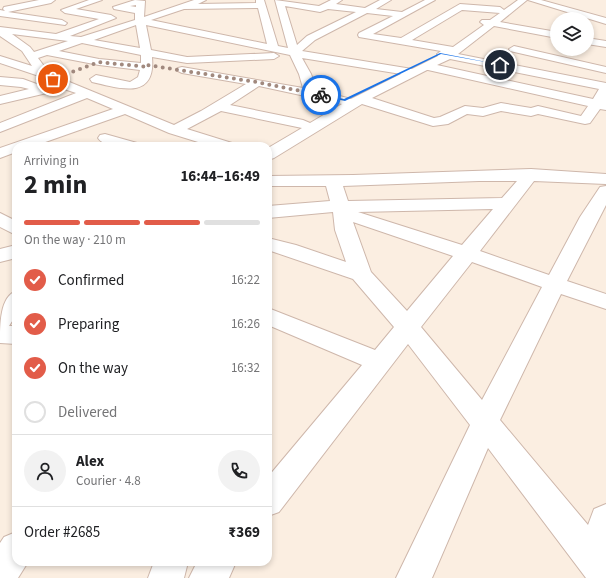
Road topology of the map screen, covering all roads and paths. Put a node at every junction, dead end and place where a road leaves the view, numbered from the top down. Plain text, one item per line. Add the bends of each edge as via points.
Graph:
1 (98, 0) edge
2 (152, 0) edge
3 (202, 0) edge
4 (338, 0) edge
5 (387, 0) edge
6 (431, 0) edge
7 (514, 0) edge
8 (523, 0) edge
9 (532, 0) edge
10 (165, 2) dead end
11 (280, 2) edge
12 (260, 3) edge
13 (331, 3) edge
14 (52, 5) edge
15 (0, 6) edge
16 (376, 6) junction
17 (10, 8) junction
18 (592, 9) dead end
19 (366, 10) junction
20 (500, 10) junction
21 (0, 12) edge
22 (572, 12) edge
23 (579, 12) edge
24 (182, 14) junction
25 (403, 15) junction
26 (111, 18) junction
27 (594, 18) edge
28 (442, 19) junction
29 (455, 21) dead end
30 (606, 21) edge
31 (142, 22) edge
32 (286, 22) junction
33 (537, 22) dead end
34 (484, 23) junction
35 (300, 24) dead end
36 (327, 25) junction
37 (85, 27) junction
38 (314, 27) dead end
39 (524, 29) junction
40 (0, 30) edge
41 (110, 30) junction
42 (544, 33) junction
43 (550, 34) edge
44 (58, 37) junction
45 (80, 40) junction
46 (309, 40) junction
47 (403, 41) junction
48 (594, 41) edge
49 (324, 42) dead end
50 (0, 43) edge
51 (246, 43) junction
52 (606, 44) edge
53 (47, 52) junction
54 (198, 52) dead end
55 (276, 52) junction
56 (446, 52) junction
57 (506, 52) junction
58 (28, 53) junction
59 (294, 54) junction
60 (0, 59) edge
61 (99, 62) junction
62 (426, 62) junction
63 (485, 62) junction
64 (147, 66) junction
65 (79, 69) dead end
66 (225, 69) dead end
67 (606, 70) edge
68 (409, 72) junction
69 (284, 74) dead end
70 (57, 78) junction
71 (96, 79) dead end
72 (0, 81) edge
73 (256, 82) junction
74 (606, 87) edge
75 (289, 88) junction
76 (42, 90) junction
77 (0, 92) edge
78 (88, 93) junction
79 (312, 93) junction
80 (548, 94) junction
81 (19, 95) junction
82 (0, 100) edge
83 (353, 101) junction
84 (601, 105) edge
85 (218, 106) junction
86 (126, 109) junction
87 (538, 110) junction
88 (262, 117) junction
89 (192, 121) junction
90 (0, 128) edge
91 (174, 130) junction
92 (297, 131) junction
93 (105, 138) dead end
94 (31, 142) edge
95 (118, 142) edge
96 (195, 142) edge
97 (12, 148) edge
98 (272, 149) edge
99 (0, 153) edge
100 (531, 174) junction
101 (606, 179) edge
102 (333, 180) junction
103 (277, 184) edge
104 (606, 191) edge
105 (507, 203) junction
106 (337, 209) junction
107 (272, 212) edge
108 (0, 219) edge
109 (12, 226) edge
110 (272, 245) edge
111 (12, 252) edge
112 (467, 253) junction
113 (0, 256) edge
114 (12, 263) edge
115 (0, 267) edge
116 (361, 274) junction
117 (555, 285) junction
118 (606, 302) edge
119 (12, 304) edge
120 (272, 318) edge
121 (0, 321) edge
122 (408, 327) junction
123 (0, 334) edge
124 (12, 335) edge
125 (380, 362) junction
126 (484, 424) junction
127 (272, 496) edge
128 (606, 520) edge
129 (12, 556) edge
130 (170, 566) edge
131 (216, 566) edge
132 (599, 567) edge
133 (0, 575) edge
134 (166, 578) edge
135 (207, 578) edge
136 (414, 578) edge

1 - 14 street
2 - 31 street
3 - 24 street
4 - 13 street
4 - 16 street
5 - 16 street
6 - 25 street
7 - 20 street
8 - 34 street
9 - 22 street
10 - 24 street
11 - 13 street via 315,8
11 - 32 street
12 - 24 street
12 - 55 street
13 - 19 street
14 - 17 street
14 - 26 street
15 - 17 street
16 - 19 street
17 - 21 street
18 - 23 street
19 - 25 street
19 - 36 street via 342,27
20 - 28 street via 460,7
20 - 34 street
21 - 37 street
24 - 31 street
24 - 31 street
24 - 51 street
25 - 47 street via 360,34
26 - 31 street
26 - 37 street
27 - 30 street
28 - 29 street
28 - 47 street
31 - 41 street
31 - 41 street
31 - 45 street
31 - 51 street via 232,43
31 - 54 street
31 - 55 street via 193,60
31 - 64 street
32 - 35 street
32 - 59 street
33 - 39 street
34 - 39 street
34 - 56 street
36 - 38 street
36 - 46 street
37 - 41 street
37 - 44 street
39 - 42 street
40 - 44 street
40 - 58 street
41 - 45 street
42 - 43 street
42 - 57 street
44 - 45 street
44 - 58 street
45 - 53 street
46 - 49 street
46 - 59 street
47 - 56 street
48 - 52 street
50 - 58 street
51 - 55 street
53 - 58 street
53 - 61 street
55 - 59 street
55 - 66 street via 281,66
56 - 62 street
56 - 63 street
57 - 63 street
57 - 67 street
58 - 70 street
59 - 68 street
59 - 79 street
60 - 70 street
61 - 64 street
61 - 65 street
62 - 68 street
62 - 80 street
63 - 74 street
64 - 71 street via 143,81 130,86
64 - 73 street
68 - 83 street
68 - 83 street
69 - 75 street
70 - 76 street
70 - 78 street
72 - 76 street via 23,83
73 - 75 street
73 - 85 street
74 - 84 street
75 - 79 street
76 - 81 street
77 - 81 street
78 - 86 street
78 - 90 street
79 - 83 street
80 - 84 street
80 - 87 street
81 - 82 street
83 - 87 street via 438,122 465,110 483,112 501,107 531,112
83 - 92 street
84 - 87 street via 585,120
85 - 88 street
85 - 89 street
86 - 91 street
86 - 94 street
88 - 89 street
88 - 92 street
89 - 91 street
91 - 96 street
92 - 98 street
93 - 95 street
97 - 99 street
100 - 101 street
100 - 102 street
100 - 105 street
102 - 103 street
102 - 106 street
103 - 106 street
103 - 107 street
104 - 117 street via 589,217
105 - 106 street
105 - 112 street
106 - 107 street
106 - 112 street
106 - 116 street
108 - 109 street
110 - 116 street
111 - 113 street
112 - 117 street
112 - 122 street
114 - 115 street
116 - 122 street
117 - 118 street
117 - 126 street
119 - 121 street
120 - 125 street
122 - 125 street
122 - 126 street
123 - 124 street
125 - 127 street
126 - 132 street
126 - 136 street
128 - 132 street
129 - 133 street
130 - 134 street
131 - 135 street

